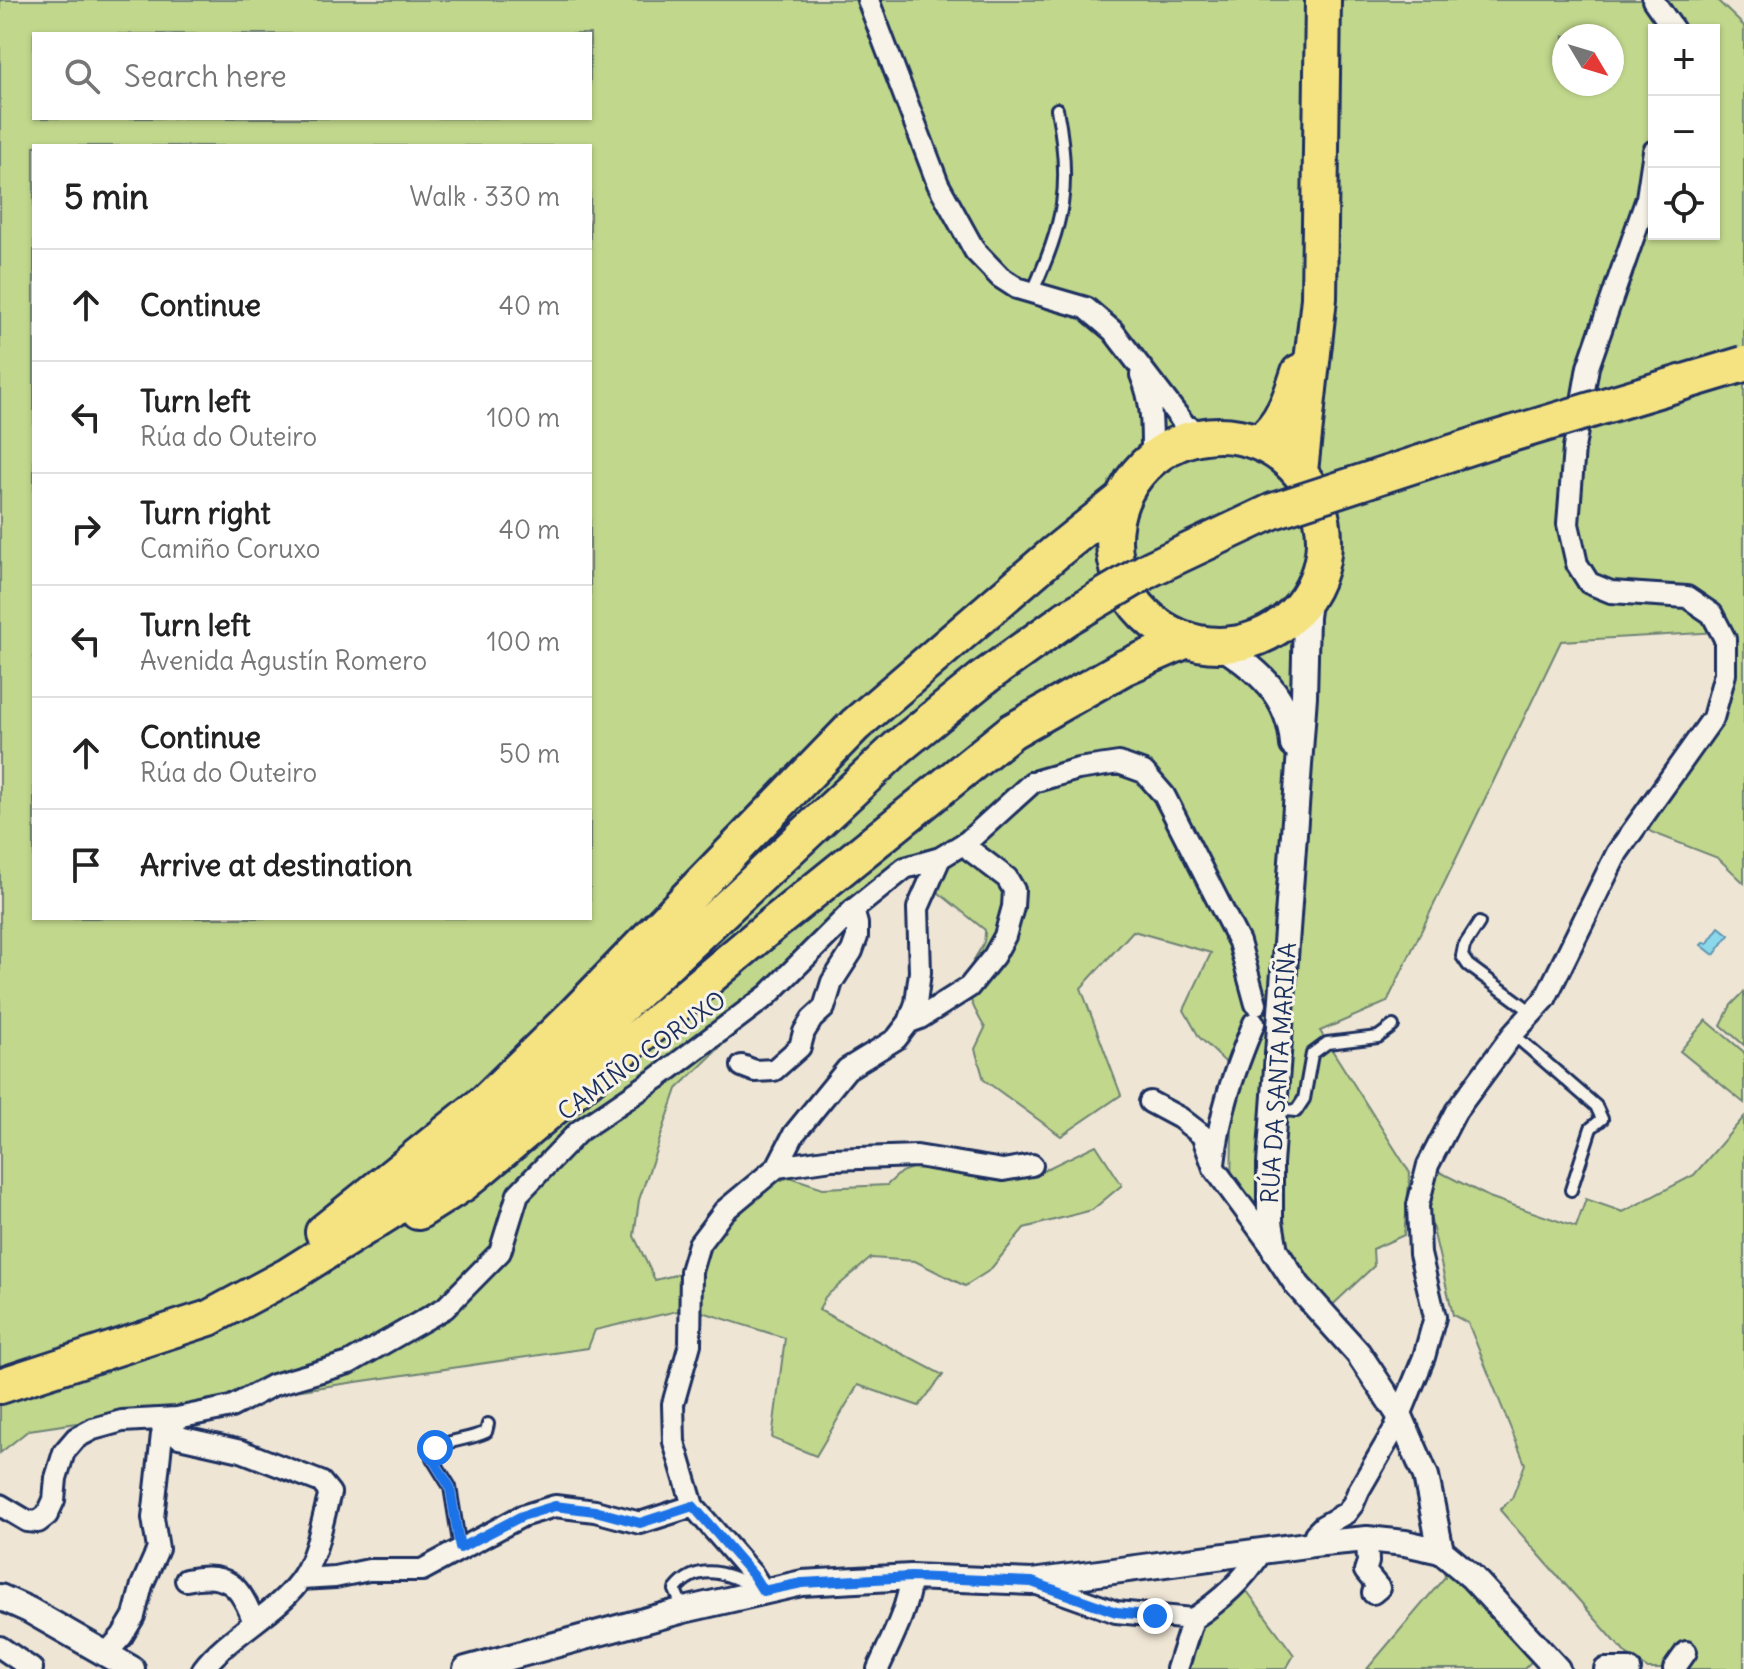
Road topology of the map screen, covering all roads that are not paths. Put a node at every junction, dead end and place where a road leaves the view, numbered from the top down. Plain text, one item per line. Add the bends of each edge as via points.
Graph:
1 (868, 0) edge
2 (1323, 0) edge
3 (1653, 0) edge
4 (1670, 24) edge
5 (1057, 109) dead end
6 (1651, 168) edge
7 (1032, 293) junction
8 (1319, 298) junction
9 (1131, 353) junction
10 (1744, 364) edge
11 (1206, 435) junction
12 (1259, 442) junction
13 (1152, 459) junction
14 (1300, 471) junction
15 (1122, 499) junction
16 (1309, 595) junction
17 (1204, 643) junction
18 (1296, 785) junction
19 (968, 841) junction
20 (940, 858) junction
21 (853, 910) junction
22 (1479, 923) dead end
23 (1283, 990) junction
24 (1532, 1012) junction
25 (1255, 1013) junction
26 (909, 1022) junction
27 (1393, 1026) dead end
28 (1513, 1034) junction
29 (1280, 1039) junction
30 (742, 1066) dead end
31 (1150, 1102) dead end
32 (1274, 1109) junction
33 (1032, 1165) dead end
34 (777, 1167) junction
35 (1214, 1168) junction
36 (1571, 1190) dead end
37 (1275, 1251) junction
38 (166, 1334) junction
39 (0, 1386) edge
40 (1400, 1416) junction
41 (175, 1424) junction
42 (488, 1424) dead end
43 (0, 1505) edge
44 (693, 1506) junction
45 (1367, 1539) junction
46 (1313, 1544) junction
47 (460, 1548) junction
48 (1262, 1551) junction
49 (1441, 1551) junction
50 (911, 1577) junction
51 (301, 1579) junction
52 (186, 1580) dead end
53 (1032, 1582) junction
54 (763, 1591) junction
55 (1373, 1593) dead end
56 (0, 1597) edge
57 (684, 1610) junction
58 (1193, 1619) junction
59 (254, 1623) junction
60 (0, 1647) edge
61 (105, 1655) junction
62 (32, 1669) edge
63 (132, 1669) edge
64 (203, 1669) edge
65 (466, 1669) edge
66 (878, 1669) edge
67 (1177, 1669) edge
68 (1557, 1669) edge
69 (1605, 1669) edge
70 (1630, 1669) edge

1 - 7 street via 938,184 975,251 1000,277
2 - 8 highway
3 - 4 street
5 - 7 lane via 1066,173 1062,212
6 - 24 street via 1647,198 1588,367 1568,524 1577,564 1589,583 1611,592 1687,597 1712,614 1725,639 1725,674 1713,718 1617,853 1545,999
7 - 9 street via 1086,308
8 - 12 highway via 1290,400 1273,431
8 - 14 highway
9 - 11 street via 1185,425
9 - 13 street via 1153,416
10 - 38 highway, bridge via 1273,511 1150,569 1067,618 897,748 487,1132 391,1211 289,1275 209,1318
11 - 12 highway
11 - 13 highway
12 - 14 highway
13 - 15 highway
14 - 16 highway via 1322,516 1324,536 1321,567
15 - 17 highway via 1114,546 1130,595 1156,624
15 - 38 highway via 855,725 486,1101 310,1243 215,1295
16 - 17 highway via 1291,617 1267,633 1240,643
16 - 18 street, RÚA DA SANTA MARIÑA
17 - 18 street, RÚA DA SANTA MARIÑA via 1246,662 1272,686 1292,732
17 - 38 highway via 1123,668 1012,731 464,1183 284,1295 195,1335
18 - 23 street, RÚA DA SANTA MARIÑA
19 - 20 street, CAMIÑO CORUXO
19 - 25 street, CAMIÑO CORUXO via 1033,782 1119,763 1144,772 1164,795 1239,942
19 - 26 street via 970,850 1007,878 1014,890 1005,936 969,987
20 - 21 street, CAMIÑO CORUXO via 905,868
20 - 26 street via 918,908 920,972
21 - 30 street via 857,937 852,951 800,1047 774,1070
21 - 41 street, CAMIÑO CORUXO via 768,995 579,1131 518,1194 500,1252 445,1308 349,1363 273,1385 231,1407
22 - 24 lane via 1462,956
23 - 25 street via 1267,995
23 - 29 street, RÚA DA SANTA MARIÑA
24 - 28 street
25 - 29 street via 1268,1036
25 - 35 street via 1218,1124
26 - 34 street via 896,1039 847,1069 794,1134
27 - 32 lane via 1378,1037 1327,1043 1312,1054 1304,1099 1296,1111
28 - 36 lane via 1596,1106 1602,1119 1591,1128
28 - 40 street via 1456,1111 1428,1165 1418,1205 1420,1254 1435,1317
29 - 32 street, RÚA DA SANTA MARIÑA
31 - 35 street via 1202,1135
32 - 37 street, RÚA DA SANTA MARIÑA via 1270,1222
33 - 34 street via 1003,1170 917,1156
34 - 44 street via 724,1211 699,1244 691,1271 690,1344 673,1404 674,1442
35 - 37 street
37 - 40 street, RÚA DA SANTA MARIÑA via 1298,1286 1358,1353
38 - 39 highway
40 - 46 street via 1353,1504 1323,1526
40 - 49 street, RÚA DA SANTA MARIÑA via 1426,1476
41 - 43 street, CAMIÑO CORUXO via 122,1421 76,1438 64,1452 54,1500 38,1522
41 - 51 street via 179,1437 241,1451 321,1482 330,1493
41 - 61 street via 162,1434 159,1450 153,1518 158,1549 134,1616
42 - 47 lane via 478,1436 435,1448 432,1458 450,1487
44 - 47 street via 640,1523 555,1506 522,1516
44 - 54 street
45 - 46 street
45 - 49 street
45 - 55 street via 1365,1571 1379,1588
46 - 48 street
47 - 51 street via 422,1570
48 - 53 street
48 - 58 street via 1233,1588
49 - 68 street
50 - 53 street
50 - 54 street via 802,1583
50 - 66 street
51 - 59 street
52 - 59 street via 209,1575 228,1581 246,1599
53 - 58 street via 1116,1612
54 - 57 street
54 - 57 lane via 737,1578 695,1573 675,1590
56 - 61 street
57 - 65 street
58 - 67 street
59 - 64 street
60 - 62 street
61 - 63 street
69 - 70 street

